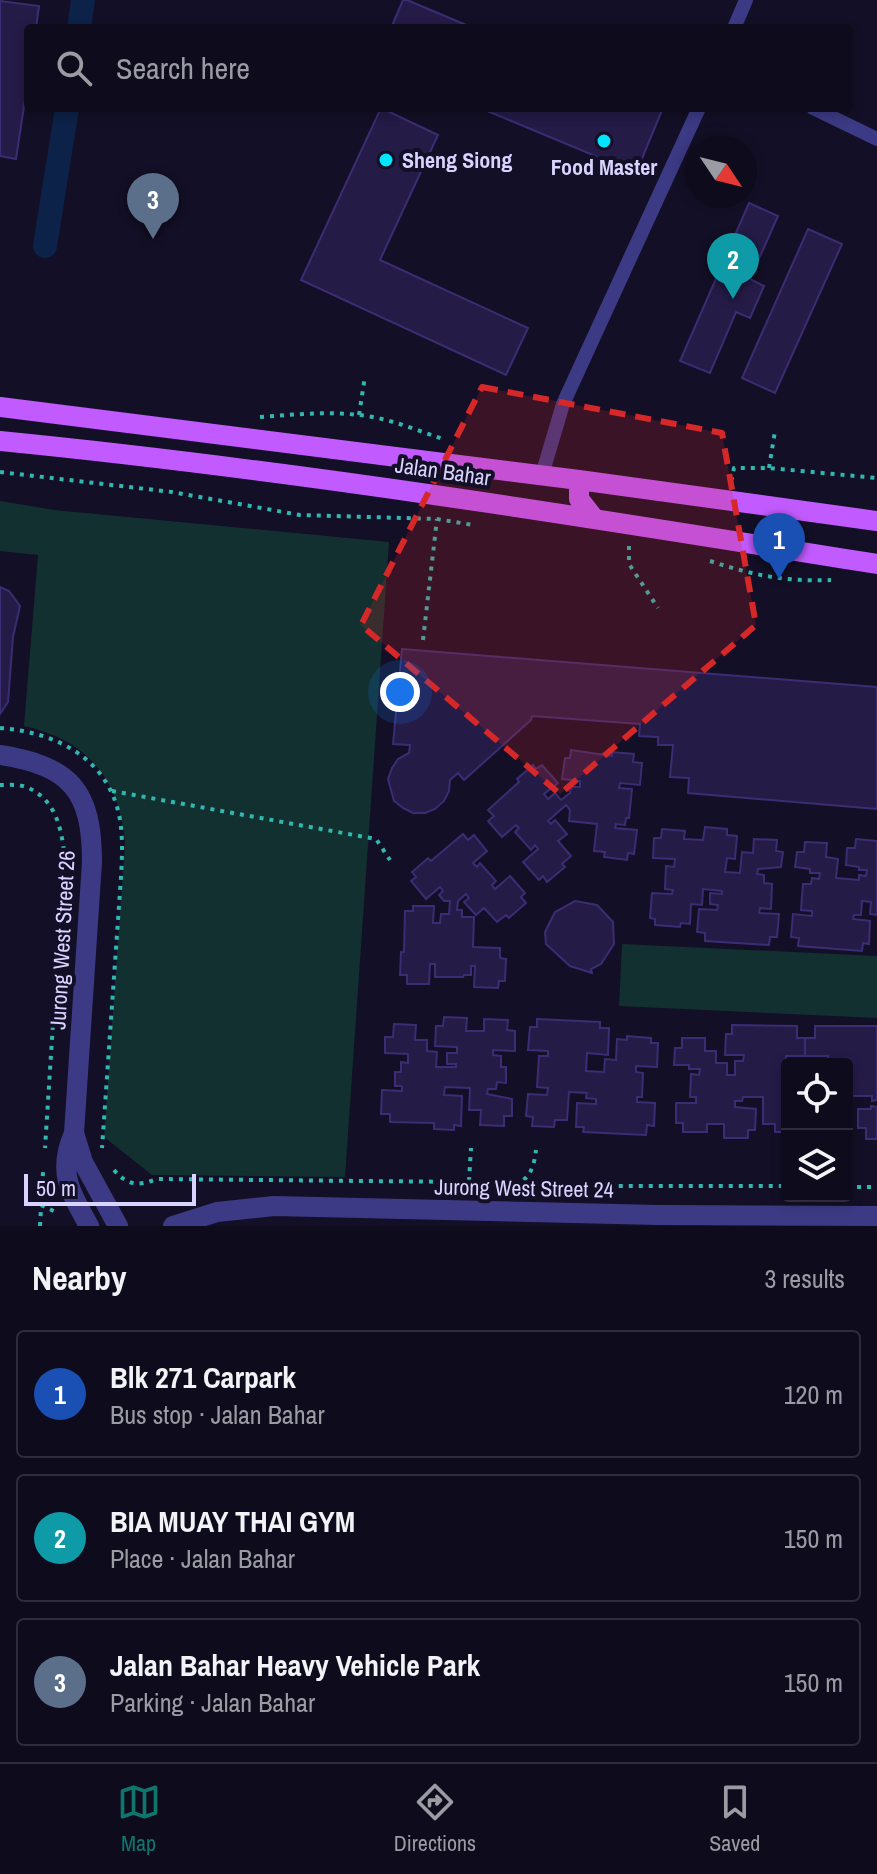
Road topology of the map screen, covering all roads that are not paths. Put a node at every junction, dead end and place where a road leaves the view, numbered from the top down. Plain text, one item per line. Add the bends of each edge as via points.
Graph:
1 (746, 0) edge
2 (736, 24) edge
3 (697, 112) edge
4 (821, 112) edge
5 (877, 139) edge
6 (0, 407) edge
7 (0, 441) edge
8 (542, 475) junction
9 (579, 480) junction
10 (594, 518) junction
11 (876, 520) edge
12 (877, 564) edge
13 (0, 755) edge
14 (74, 1133) junction
15 (877, 1216) edge
16 (89, 1226) edge
17 (118, 1226) edge
18 (173, 1226) edge

1 - 2 lane
3 - 8 lane via 563,404
4 - 5 lane
6 - 8 main road, Jalan Bahar
7 - 10 main road, Jalan Bahar
8 - 9 main road, Jalan Bahar
9 - 10 main road via 579,499
9 - 11 main road, Jalan Bahar
10 - 12 main road, Jalan Bahar
13 - 14 street, Jurong West Street 26 via 37,763 71,784 92,829
14 - 16 street, Jurong West Street 26 via 65,1175
14 - 17 street, Jurong West Street 26 via 83,1162
15 - 18 street, Jurong West Street 24 via 274,1206 217,1212

